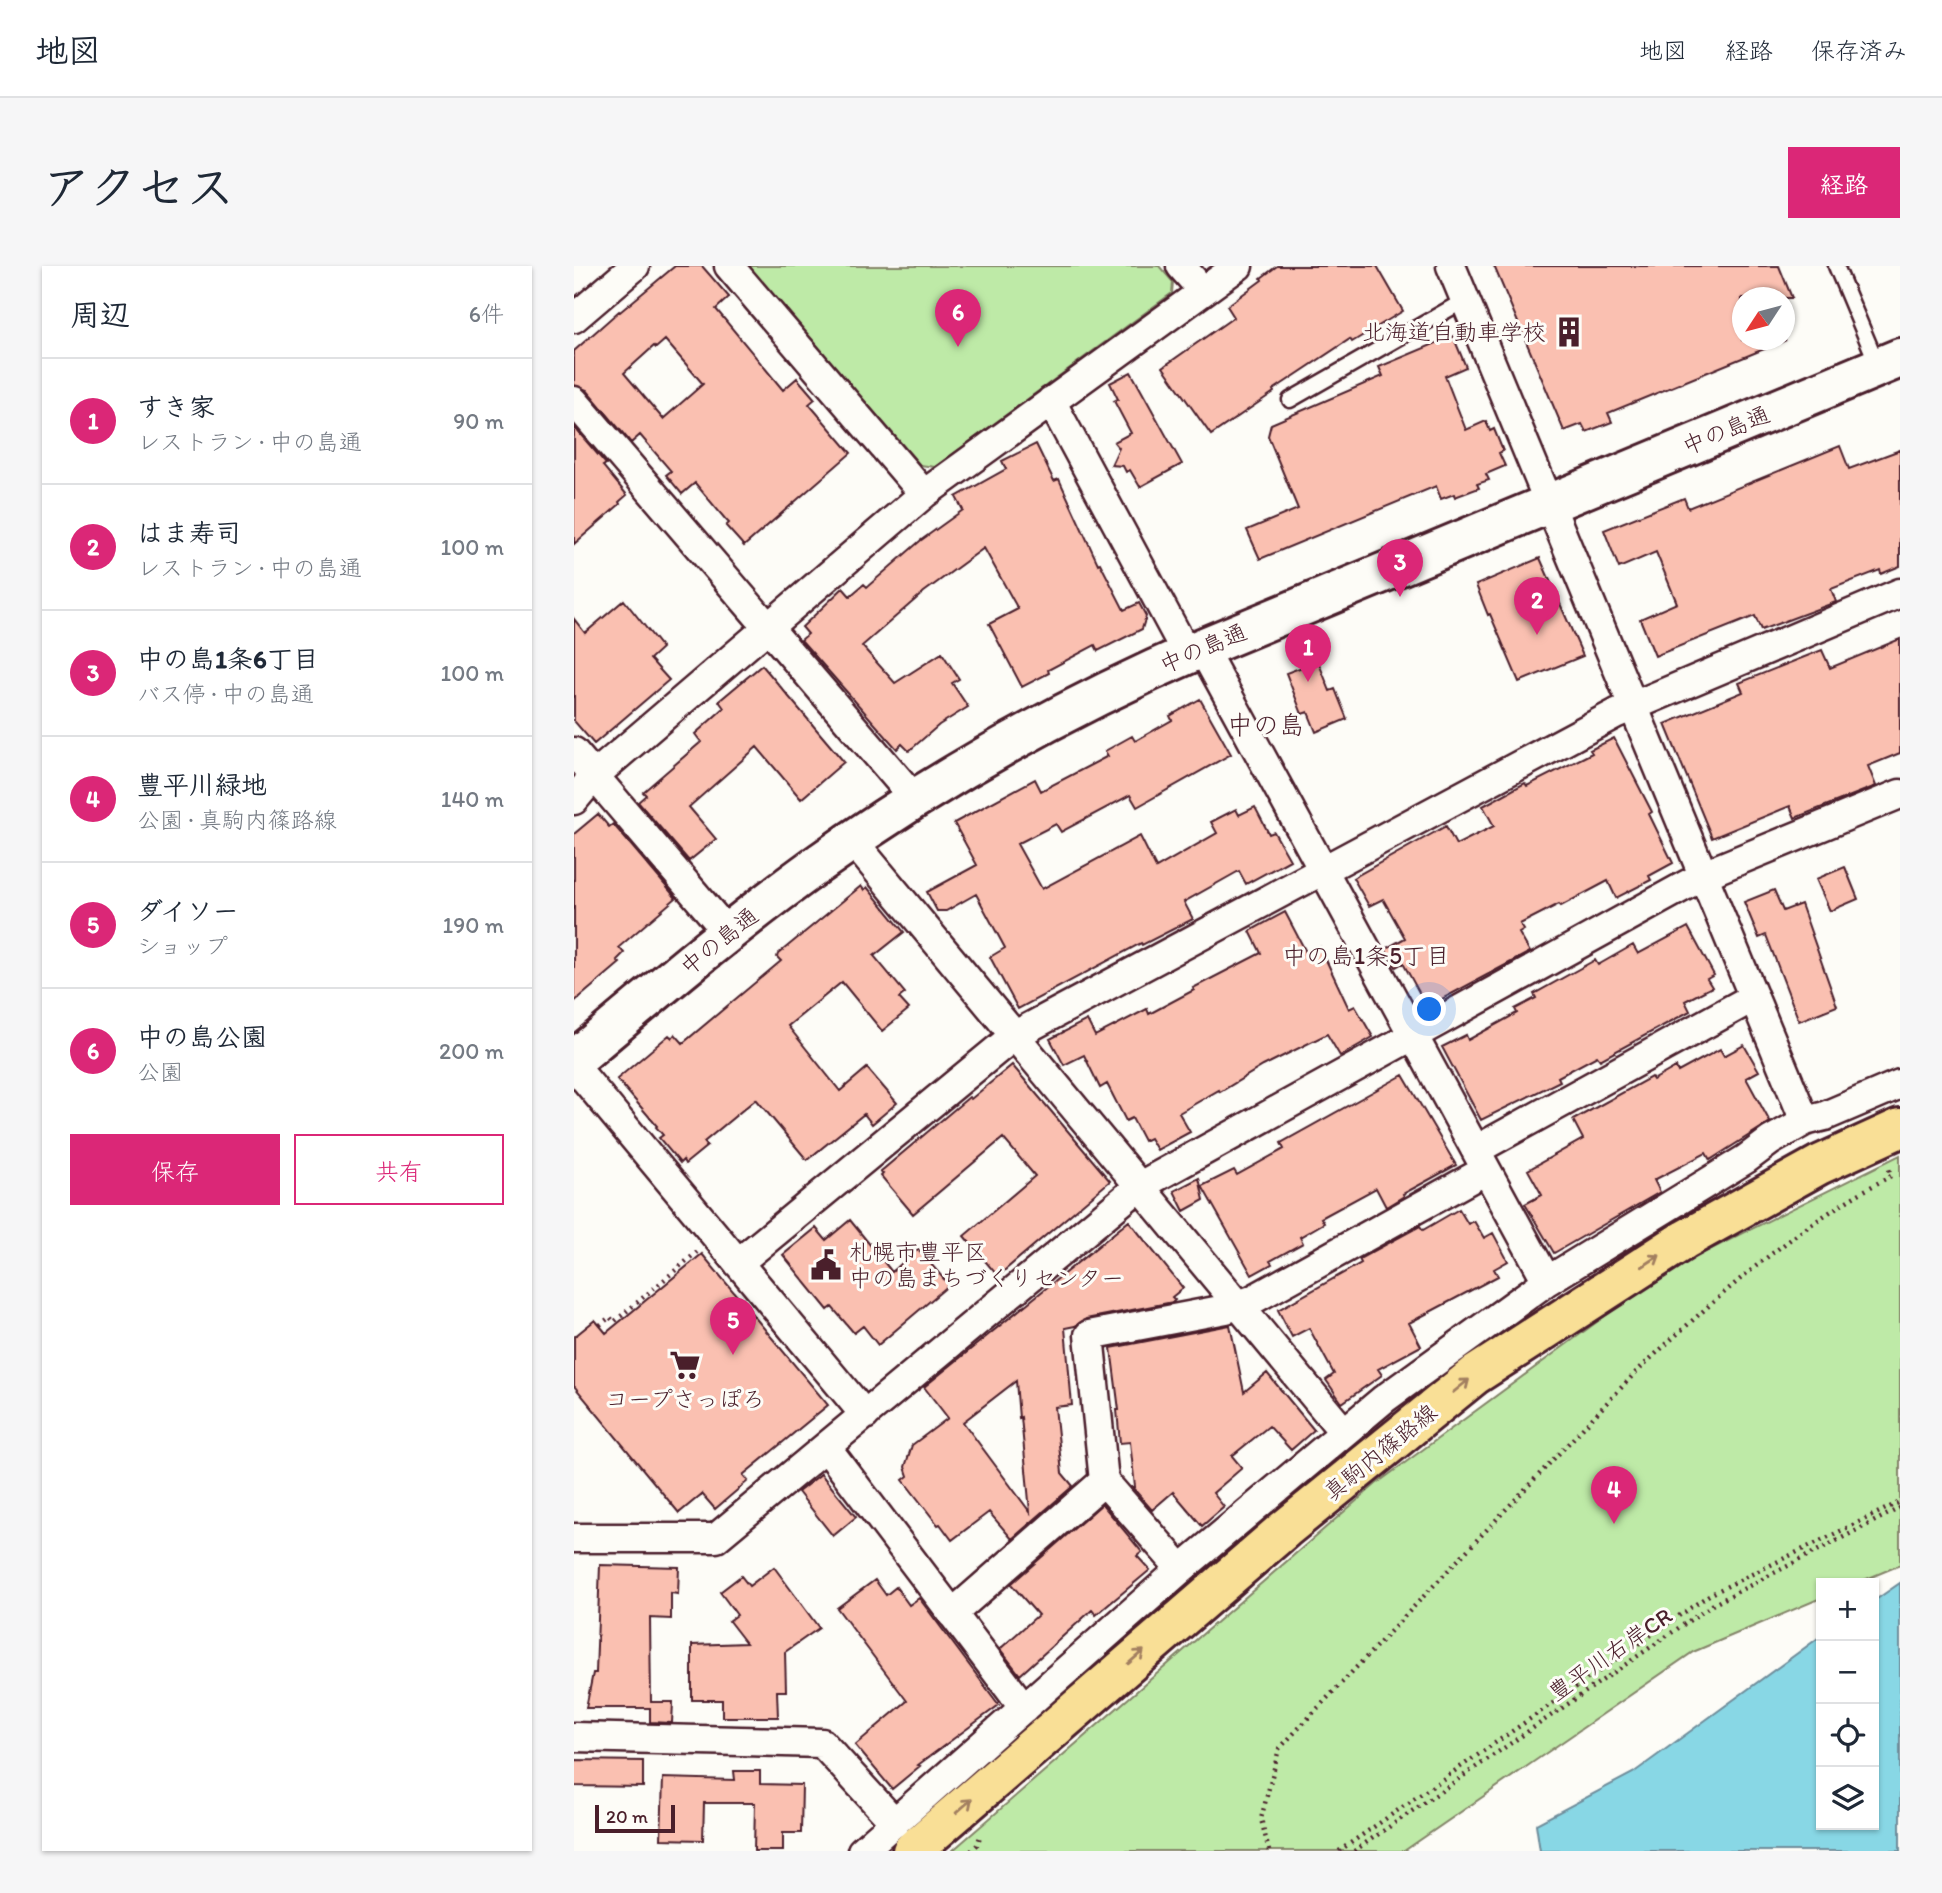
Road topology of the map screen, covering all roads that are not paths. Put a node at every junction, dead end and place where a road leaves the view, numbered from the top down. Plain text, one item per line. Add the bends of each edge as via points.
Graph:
1 (635, 266) edge
2 (729, 266) edge
3 (1181, 266) edge
4 (1238, 266) edge
5 (1451, 266) edge
6 (1836, 266) edge
7 (1203, 291) junction
8 (1465, 300) junction
9 (574, 318) edge
10 (1889, 363) edge
11 (1290, 400) dead end
12 (574, 401) edge
13 (1051, 401) junction
14 (924, 495) junction
15 (1549, 504) junction
16 (1900, 593) edge
17 (768, 627) junction
18 (1194, 651) junction
19 (1633, 705) junction
20 (574, 752) edge
21 (594, 776) junction
22 (1900, 794) edge
23 (915, 799) junction
24 (574, 800) edge
25 (852, 840) junction
26 (1324, 869) junction
27 (1703, 876) junction
28 (728, 933) junction
29 (1754, 997) junction
30 (1015, 1035) junction
31 (1413, 1035) junction
32 (574, 1060) edge
33 (574, 1066) edge
34 (1900, 1084) edge
35 (1805, 1121) junction
36 (1900, 1128) edge
37 (1481, 1160) junction
38 (1140, 1186) junction
39 (738, 1264) junction
40 (1547, 1281) junction
41 (1239, 1305) junction
42 (865, 1415) junction
43 (1343, 1431) junction
44 (826, 1447) junction
45 (1104, 1481) junction
46 (574, 1538) edge
47 (1181, 1569) junction
48 (953, 1614) junction
49 (1024, 1708) junction
50 (574, 1737) edge
51 (904, 1837) edge
52 (862, 1851) edge

1 - 9 street
2 - 14 street
3 - 7 street
4 - 7 street
5 - 8 street
6 - 10 lane
7 - 13 street
8 - 11 lane
8 - 15 street
10 - 15 street, 中の島通
12 - 17 street
13 - 14 street
13 - 18 street
14 - 17 street
15 - 18 street, 中の島通
15 - 19 street
16 - 19 street
17 - 21 street
17 - 23 street
18 - 23 street, 中の島通 via 1040,725
18 - 26 street
19 - 26 street
19 - 27 street
20 - 21 street
21 - 24 street
21 - 28 street
22 - 27 street
23 - 25 street, 中の島通
25 - 28 street, 中の島通
25 - 30 street
26 - 30 street
26 - 31 street
27 - 29 street
27 - 31 street
28 - 32 street, 中の島通
29 - 35 street
29 - 37 street
30 - 38 street
30 - 39 street
31 - 37 street
31 - 38 street
33 - 39 street
34 - 35 street
35 - 40 street
51 -> 36 main road, 真駒内篠路線 via 1475,1375 1685,1240 1819,1165
37 - 40 street
37 - 41 street
38 - 41 street
38 - 42 street
39 - 42 street
40 - 43 street
41 - 43 street
41 - 45 street via 1089,1335
42 - 44 street
43 - 47 street
44 - 46 street via 716,1538
44 - 48 street
45 - 47 street
45 - 48 street
47 - 49 street
48 - 49 street
49 - 51 street
50 - 51 street via 822,1743
51 - 52 street

